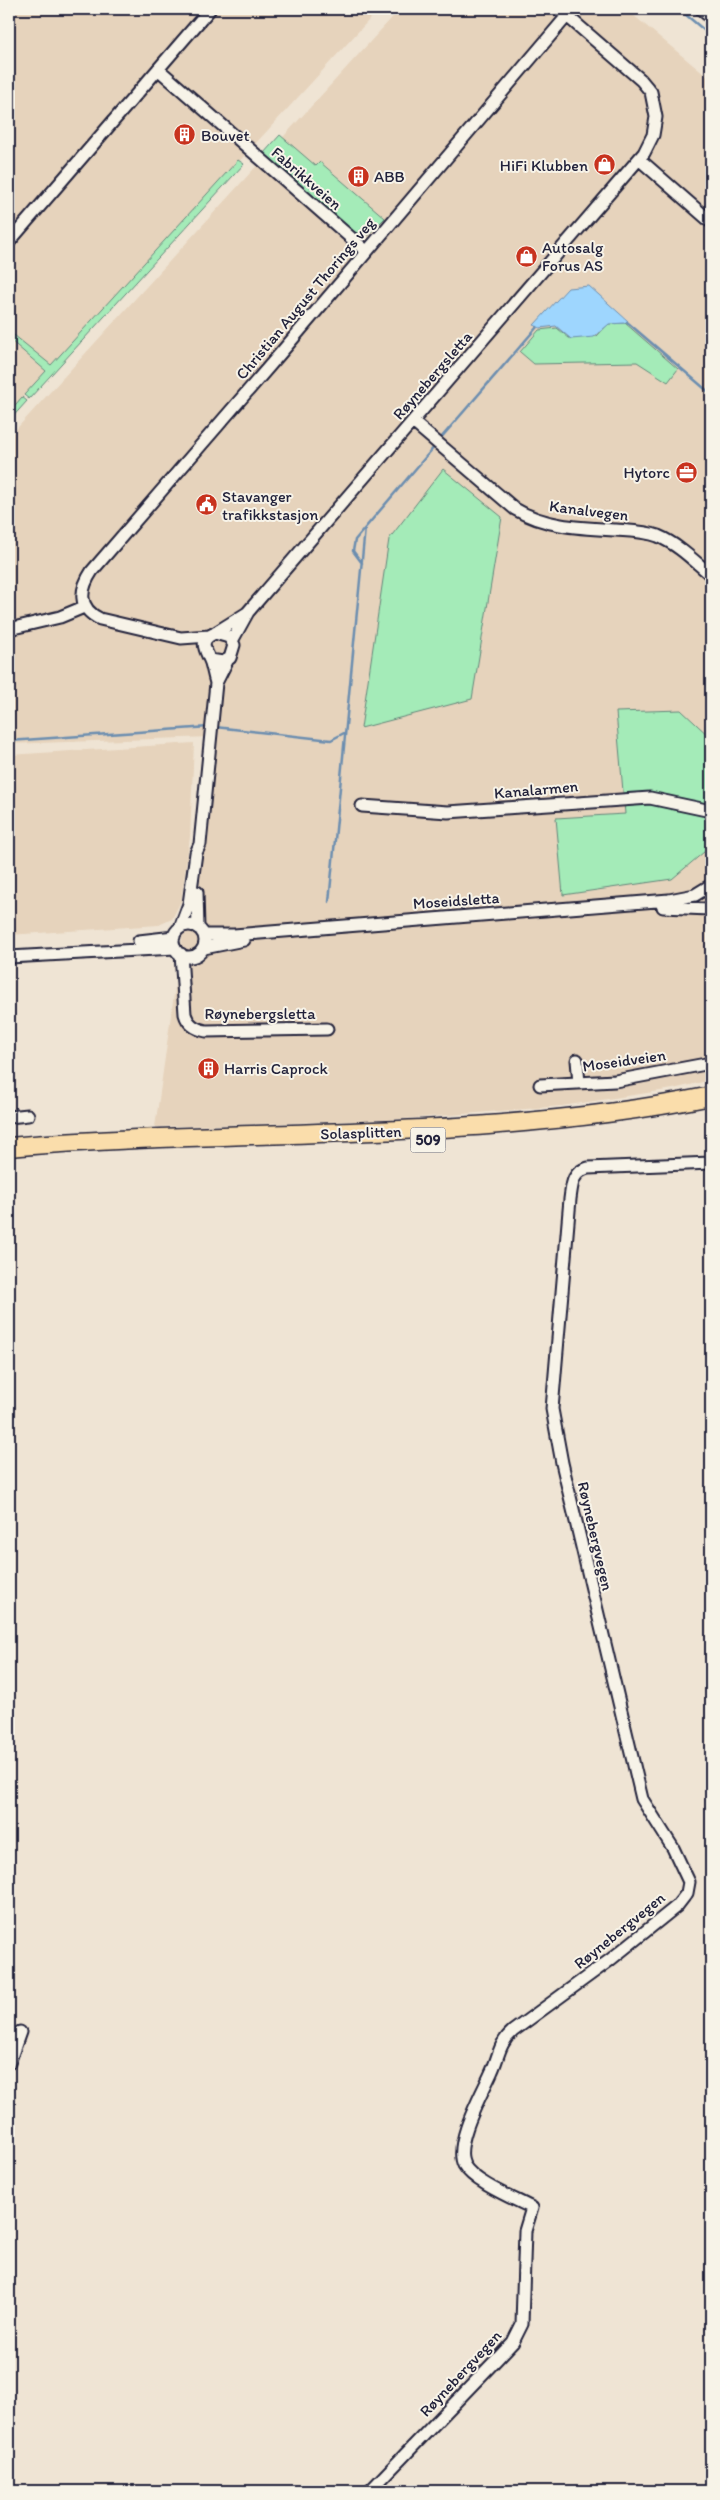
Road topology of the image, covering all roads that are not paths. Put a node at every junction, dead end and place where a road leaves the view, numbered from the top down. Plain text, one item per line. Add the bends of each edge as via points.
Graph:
1 (210, 9) edge
2 (701, 9) edge
3 (563, 12) edge
4 (711, 18) edge
5 (158, 69) junction
6 (639, 159) junction
7 (711, 222) edge
8 (9, 242) edge
9 (366, 251) junction
10 (413, 422) junction
11 (711, 575) edge
12 (84, 607) junction
13 (248, 612) junction
14 (9, 629) edge
15 (212, 634) junction
16 (181, 638) junction
17 (232, 641) junction
18 (207, 657) junction
19 (227, 661) junction
20 (216, 683) junction
21 (362, 806) dead end
22 (711, 812) edge
23 (200, 844) junction
24 (710, 886) edge
25 (710, 910) edge
26 (201, 932) junction
27 (178, 942) junction
28 (9, 950) edge
29 (201, 951) junction
30 (9, 957) edge
31 (183, 1001) junction
32 (327, 1029) dead end
33 (577, 1060) dead end
34 (711, 1063) edge
35 (578, 1083) junction
36 (540, 1086) dead end
37 (711, 1096) edge
38 (711, 1106) edge
39 (28, 1115) dead end
40 (9, 1117) edge
41 (10, 1152) edge
42 (711, 1163) edge
43 (20, 2032) dead end
44 (9, 2063) edge
45 (370, 2491) edge

1 - 5 street
2 - 4 street
3 - 6 street, Røynebergsletta via 651,92 656,124 649,146
3 - 9 street, Christian August Thorings veg
5 - 8 street
5 - 9 street, Fabrikkveien
6 - 7 street
6 - 10 street, Røynebergsletta
9 - 12 street, Christian August Thorings veg via 92,570 83,588
10 - 11 street, Kanalvegen via 515,509 530,518 561,525 656,536 681,549
10 - 13 street, Røynebergsletta
12 - 14 street via 60,617
12 - 16 street via 108,622
13 - 15 street, Røynebergsletta
13 - 17 street, Røynebergsletta
15 - 16 street
15 - 17 street via 225,634
15 - 18 street via 204,644
16 - 18 street
17 - 19 street via 234,650
18 - 19 street via 218,663
18 - 20 street, Røynebergsletta
19 - 20 street, Røynebergsletta
20 - 23 street, Røynebergsletta
21 - 22 street, Kanalarmen via 448,812 650,798
23 - 26 street, Røynebergsletta via 196,904
23 - 27 street, Røynebergsletta
24 - 25 street via 706,898
24 - 26 street, Moseidsletta via 694,896 669,900 234,934
25 - 29 street, Moseidsletta via 670,906 424,925 235,941
26 - 27 street, Moseidsletta via 190,926
26 - 29 street, Røynebergsletta
27 - 28 street via 145,941
27 - 29 street, Moseidsletta via 189,957
27 - 30 street
27 - 31 street, Røynebergsletta
29 - 31 street, Røynebergsletta via 190,968
31 - 32 street, Røynebergsletta via 187,1020 197,1029 206,1031
33 - 35 street
34 - 35 street, Moseidveien via 615,1081
35 - 36 street, Moseidveien
37 - 41 highway, Solasplitten / 509 via 615,1114 487,1127 78,1142 64,1138
38 - 41 highway, Solasplitten / 509 via 616,1123 487,1137
39 - 40 street
42 - 45 street, Røynebergvegen via 588,1168 574,1178 552,1409 642,1799 684,1868 688,1889 677,1906 513,2031 502,2043 472,2114 462,2158 475,2176 532,2208 525,2231 522,2324 513,2342
43 - 44 street

